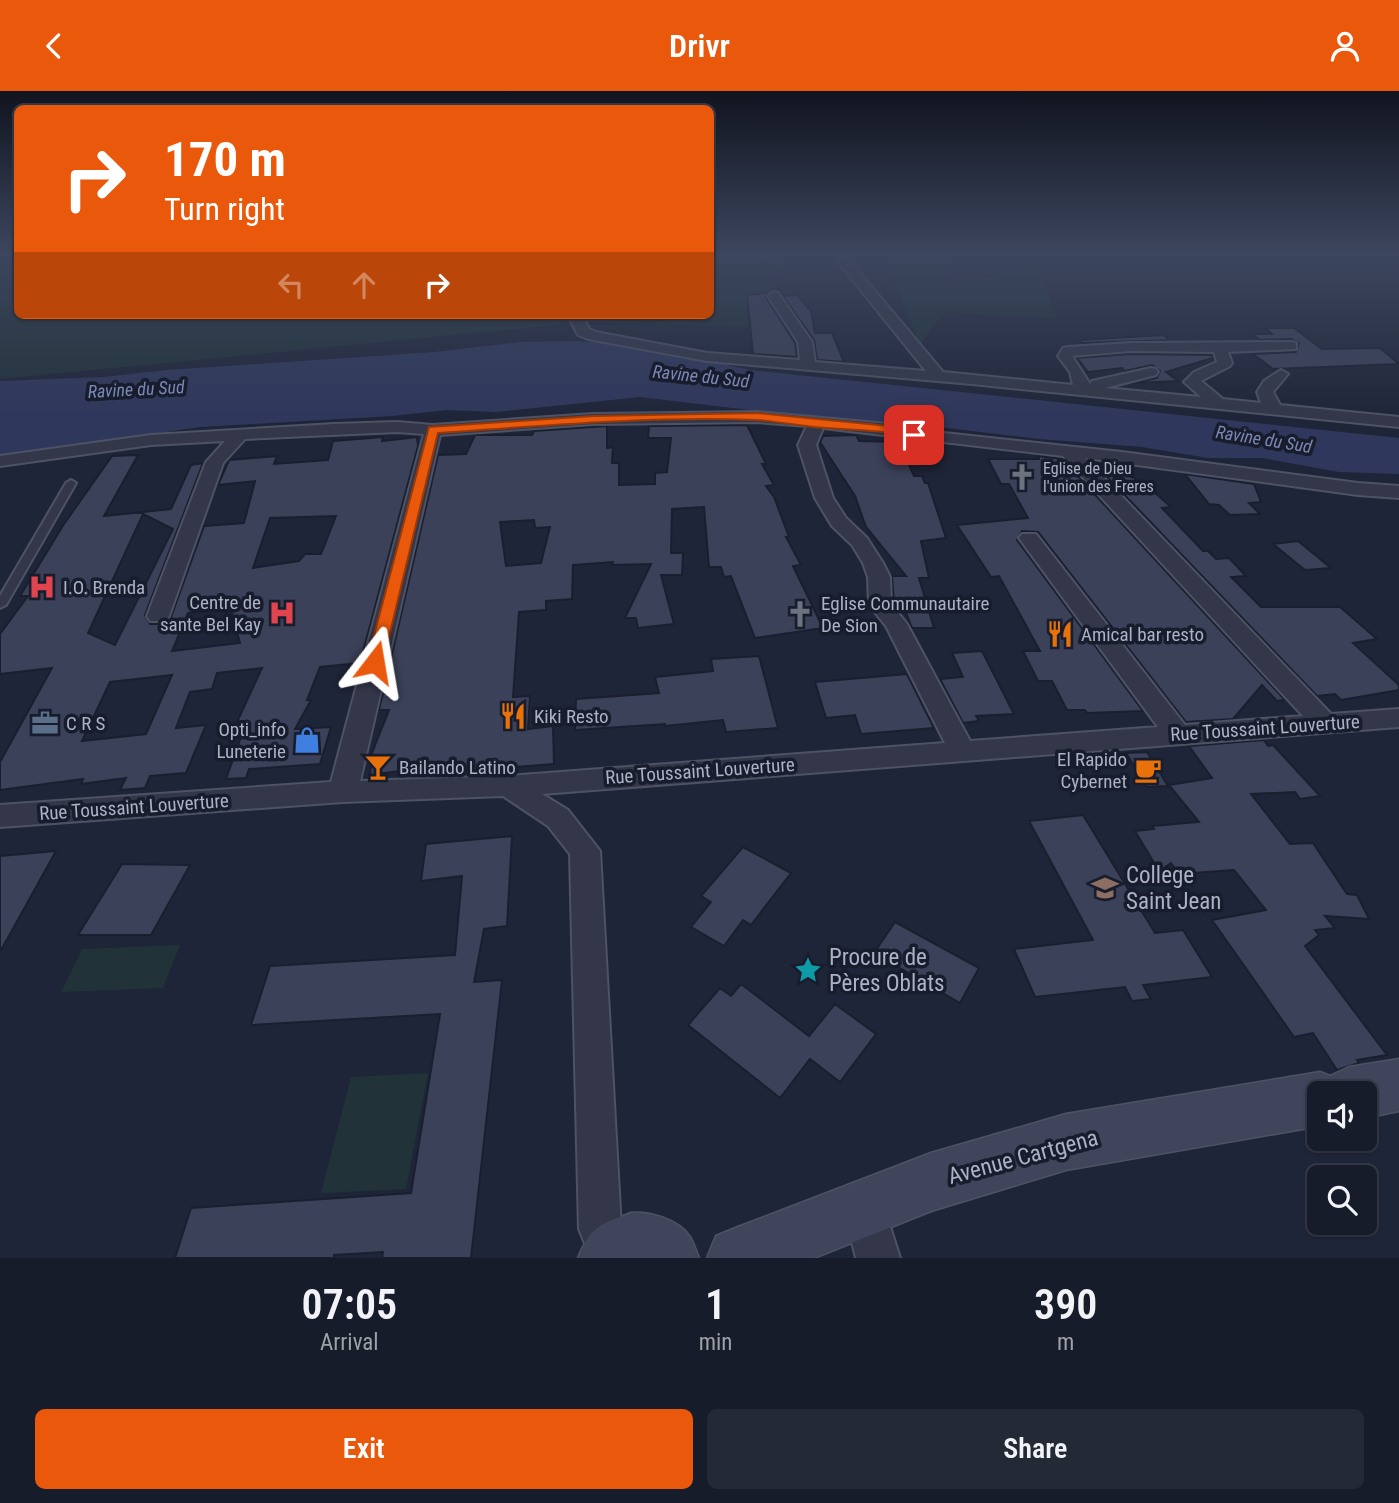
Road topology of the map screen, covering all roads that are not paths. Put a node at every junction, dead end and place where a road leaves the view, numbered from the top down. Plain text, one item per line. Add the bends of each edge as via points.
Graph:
1 (782, 308) edge
2 (882, 308) edge
3 (577, 319) edge
4 (1291, 347) dead end
5 (1219, 348) junction
6 (808, 367) junction
7 (1151, 372) dead end
8 (1281, 374) dead end
9 (939, 377) junction
10 (1077, 388) junction
11 (1220, 405) junction
12 (1265, 409) junction
13 (1399, 422) edge
14 (816, 424) junction
15 (433, 430) junction
16 (238, 437) junction
17 (1069, 451) junction
18 (0, 461) edge
19 (71, 483) dead end
20 (1399, 492) edge
21 (1029, 538) dead end
22 (0, 605) edge
23 (158, 616) dead end
24 (1399, 718) edge
25 (1324, 723) junction
26 (1178, 735) junction
27 (962, 751) junction
28 (508, 786) junction
29 (343, 792) junction
30 (0, 816) edge
31 (1399, 1085) edge
32 (1377, 1089) edge
33 (1307, 1101) edge
34 (872, 1234) edge
35 (629, 1257) edge
36 (738, 1258) edge

1 - 6 street via 805,342
2 - 9 street
3 - 6 street via 583,332 607,339 707,357
4 - 5 street
5 - 10 street via 1068,351 1065,356 1077,372
5 - 11 street via 1225,363 1192,382
6 - 9 street
7 - 10 street
8 - 12 street via 1265,392 1272,405
9 - 10 street
10 - 11 street
11 - 12 street
12 - 13 street
14 - 15 street via 757,417 647,418
14 - 17 street
14 - 27 street via 807,445 824,498 873,563 879,577 880,605 897,624
15 - 16 street via 372,428
15 - 29 street
16 - 18 street via 151,440
16 - 23 street via 215,463
17 - 20 street
17 - 25 street
19 - 22 lane
21 - 26 street
24 - 25 street, Rue Toussaint Louverture
25 - 26 street, Rue Toussaint Louverture
26 - 27 street, Rue Toussaint Louverture
27 - 28 street, Rue Toussaint Louverture
28 - 29 street, Rue Toussaint Louverture
28 - 35 street via 558,818 585,851 600,1229
29 - 30 street, Rue Toussaint Louverture
31 - 32 street
33 - 34 street, Avenue Cartgena via 1066,1142 931,1182
34 - 36 street, Avenue Cartgena

